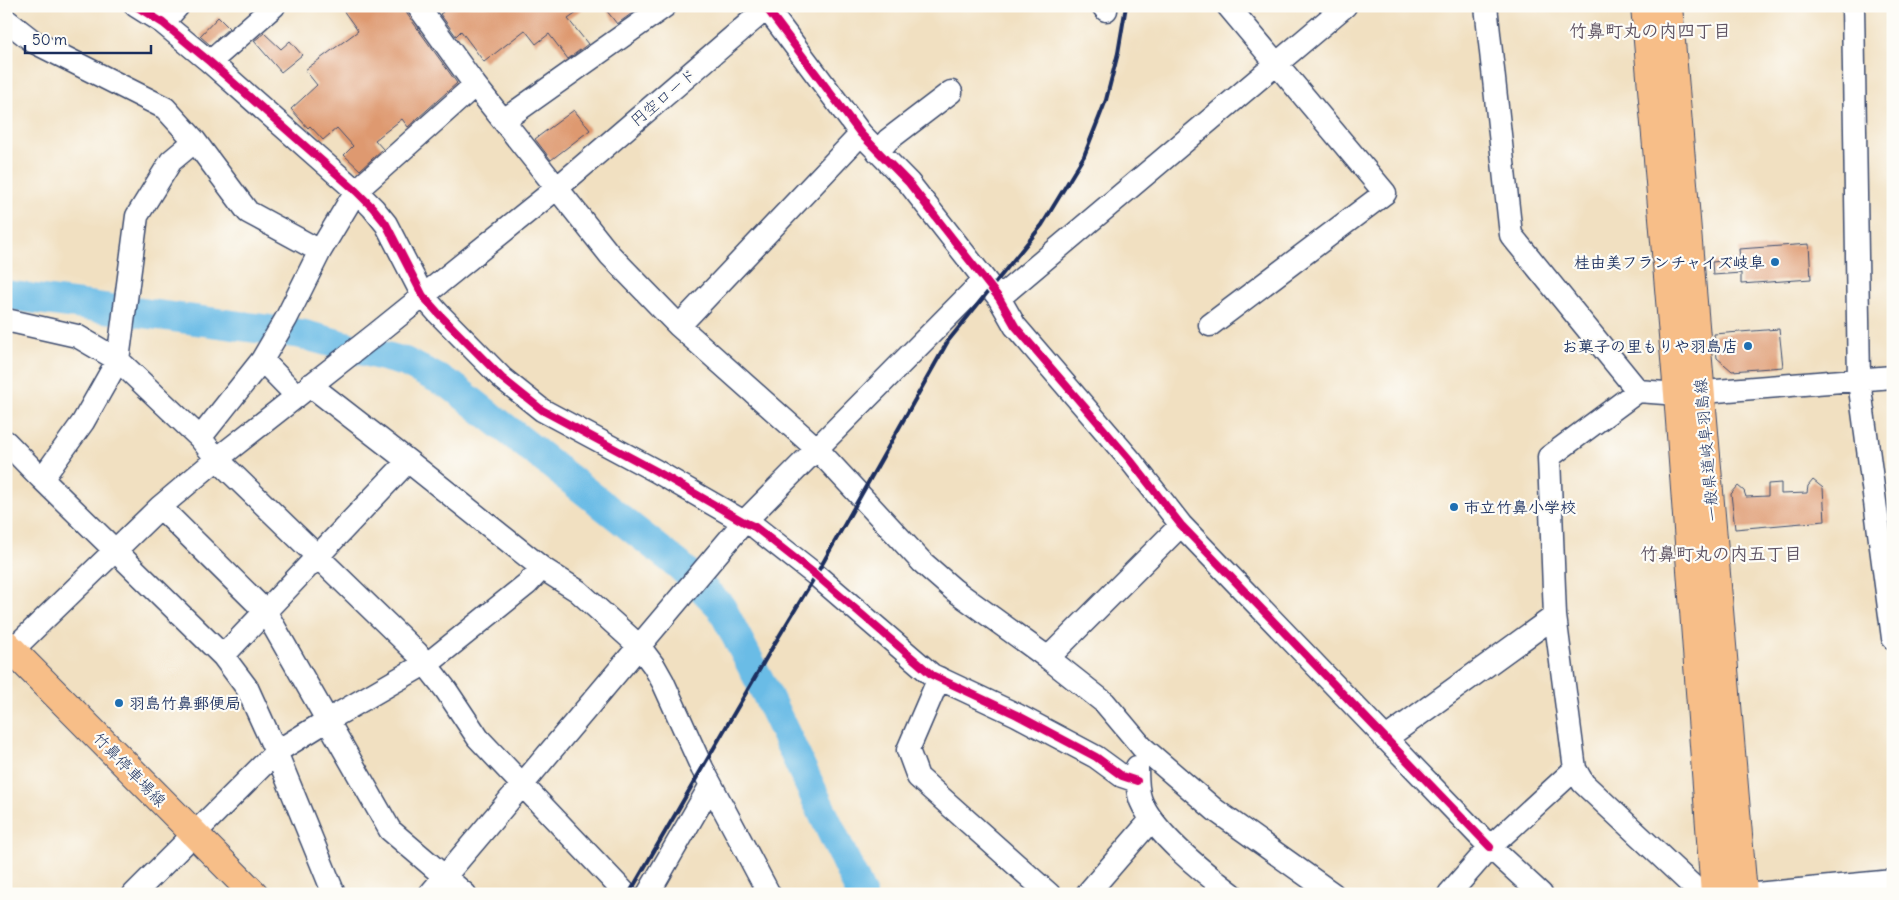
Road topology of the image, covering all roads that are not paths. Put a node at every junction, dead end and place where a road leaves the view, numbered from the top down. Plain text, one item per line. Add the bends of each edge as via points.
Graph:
1 (136, 6) edge
2 (178, 6) edge
3 (274, 6) edge
4 (418, 6) edge
5 (665, 6) edge
6 (1228, 6) edge
7 (1345, 6) edge
8 (1486, 6) edge
9 (1645, 6) edge
10 (1668, 6) edge
11 (1853, 6) edge
12 (767, 7) edge
13 (6, 20) edge
14 (163, 23) junction
15 (210, 62) junction
16 (1276, 64) junction
17 (475, 85) junction
18 (951, 92) dead end
19 (504, 120) junction
20 (862, 134) junction
21 (195, 141) junction
22 (878, 152) junction
23 (557, 188) junction
24 (356, 191) junction
25 (320, 251) junction
26 (984, 280) junction
27 (424, 296) junction
28 (999, 298) junction
29 (6, 320) edge
30 (1210, 324) dead end
31 (679, 326) junction
32 (267, 352) junction
33 (118, 360) junction
34 (1893, 377) edge
35 (1858, 381) junction
36 (303, 391) junction
37 (1638, 391) junction
38 (1689, 394) junction
39 (200, 438) junction
40 (6, 442) edge
41 (816, 448) junction
42 (217, 459) junction
43 (408, 461) junction
44 (42, 479) junction
45 (160, 507) junction
46 (744, 522) junction
47 (1181, 525) junction
48 (115, 550) junction
49 (317, 556) junction
50 (542, 568) junction
51 (265, 611) junction
52 (1555, 616) junction
53 (1893, 638) edge
54 (639, 646) junction
55 (8, 650) edge
56 (223, 656) junction
57 (1048, 658) junction
58 (426, 663) junction
59 (939, 678) junction
60 (328, 720) junction
61 (1385, 739) junction
62 (1142, 747) junction
63 (276, 752) junction
64 (1576, 769) junction
65 (1137, 781) junction
66 (524, 785) junction
67 (712, 785) junction
68 (1151, 820) junction
69 (194, 834) junction
70 (1490, 846) junction
71 (446, 876) junction
72 (1893, 881) edge
73 (1827, 890) edge
74 (134, 894) edge
75 (254, 894) edge
76 (334, 894) edge
77 (430, 894) edge
78 (464, 894) edge
79 (626, 894) edge
80 (648, 894) edge
81 (769, 894) edge
82 (1049, 894) edge
83 (1087, 894) edge
84 (1232, 894) edge
85 (1333, 894) edge
86 (1449, 894) edge
87 (1541, 894) edge
88 (1705, 894) edge
89 (1715, 894) edge
90 (1743, 894) edge
91 (1756, 894) edge

1 - 14 street
2 - 14 street
3 - 15 street
4 - 17 street
5 - 19 street
6 - 16 street
7 - 16 street
8 - 37 street via 1511,235
9 - 38 main road, 一般県道岐阜羽島線
10 - 38 main road, 一般県道岐阜羽島線
11 - 35 street
12 - 20 street
12 - 23 street, 円空ロード
13 - 21 street via 34,42 165,108
14 - 15 street
15 - 24 street
16 - 28 street
16 - 30 street via 1385,193
17 - 19 street
17 - 24 street
18 - 22 street via 888,140
19 - 23 street
20 - 22 street
20 - 31 street
21 - 25 street via 248,212
21 - 33 street via 171,161 137,216
22 - 26 street via 909,183
23 - 27 street, 円空ロード
23 - 31 street via 610,255
24 - 25 street
24 - 27 street via 386,224
25 - 32 street
26 - 28 street
26 - 41 street
27 - 36 street, 円空ロード
27 - 46 street via 502,378 542,410
28 - 47 street via 1015,326 1131,461
29 - 33 street via 77,336
31 - 41 street
32 - 36 street
32 - 39 street
33 - 39 street
33 - 44 street via 83,422
34 - 35 street
35 - 38 street
35 - 53 street
36 - 42 street, 円空ロード
36 - 43 street
37 - 38 street
37 - 52 street via 1549,457
38 - 89 main road, 一般県道岐阜羽島線
38 - 90 main road, 一般県道岐阜羽島線
39 - 42 street
40 - 44 street
41 - 46 street
41 - 57 street via 922,562 954,590
42 - 45 street, 円空ロード
42 - 49 street
43 - 49 street
43 - 50 street
44 - 48 street
45 - 48 street, 円空ロード
45 - 51 street
46 - 54 street
46 - 59 street via 816,575
47 - 57 street
47 - 61 street
48 - 55 street, 円空ロード
48 - 56 street
49 - 51 street
49 - 58 street
50 - 54 street via 578,591
50 - 58 street via 527,584
51 - 56 street
51 - 60 street
52 - 61 street
52 - 64 street
54 - 66 street
54 - 67 street via 663,682
55 - 69 main road, 竹鼻停車場線
56 - 63 street via 247,688
57 - 62 street via 1106,703
58 - 60 street
58 - 66 street via 478,738
59 - 65 street via 1096,756 1122,776
59 - 82 street via 908,750 918,777
60 - 63 street
60 - 71 street via 390,830
61 - 70 street
62 - 65 street via 1137,758
62 - 85 street via 1215,810
63 - 69 street
63 - 76 street
64 - 70 street
64 - 88 street via 1583,783
65 - 68 street via 1141,800
66 - 71 street
66 - 79 street
67 - 80 street
67 - 81 street
68 - 83 street
68 - 84 street via 1198,868
69 - 74 street
69 - 75 main road, 竹鼻停車場線
70 - 86 street
70 - 87 street
71 - 77 street
71 - 78 street
72 - 73 street
73 - 91 street

